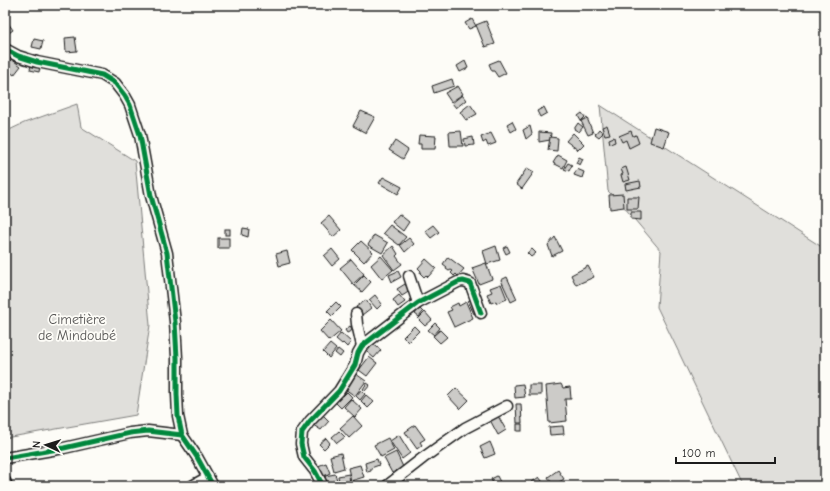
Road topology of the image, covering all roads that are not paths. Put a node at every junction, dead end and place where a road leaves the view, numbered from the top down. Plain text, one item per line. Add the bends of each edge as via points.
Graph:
1 (5, 49) edge
2 (409, 276) dead end
3 (418, 303) junction
4 (481, 313) dead end
5 (356, 314) dead end
6 (362, 346) junction
7 (507, 406) dead end
8 (182, 435) junction
9 (5, 458) edge
10 (5, 481) edge
11 (210, 482) edge
12 (7, 486) edge
13 (192, 486) edge
14 (323, 486) edge
15 (387, 486) edge

1 - 8 street via 37,62 102,74 115,83 130,105 140,135 151,196 167,253 178,358 178,416
2 - 3 street
3 - 4 street via 463,281 470,283
3 - 6 street
5 - 6 street
6 - 14 street via 355,365 339,391 302,432 304,457
7 - 15 street via 465,428
8 - 9 street via 148,431 130,433
8 - 11 street
10 - 12 street
11 - 13 street

